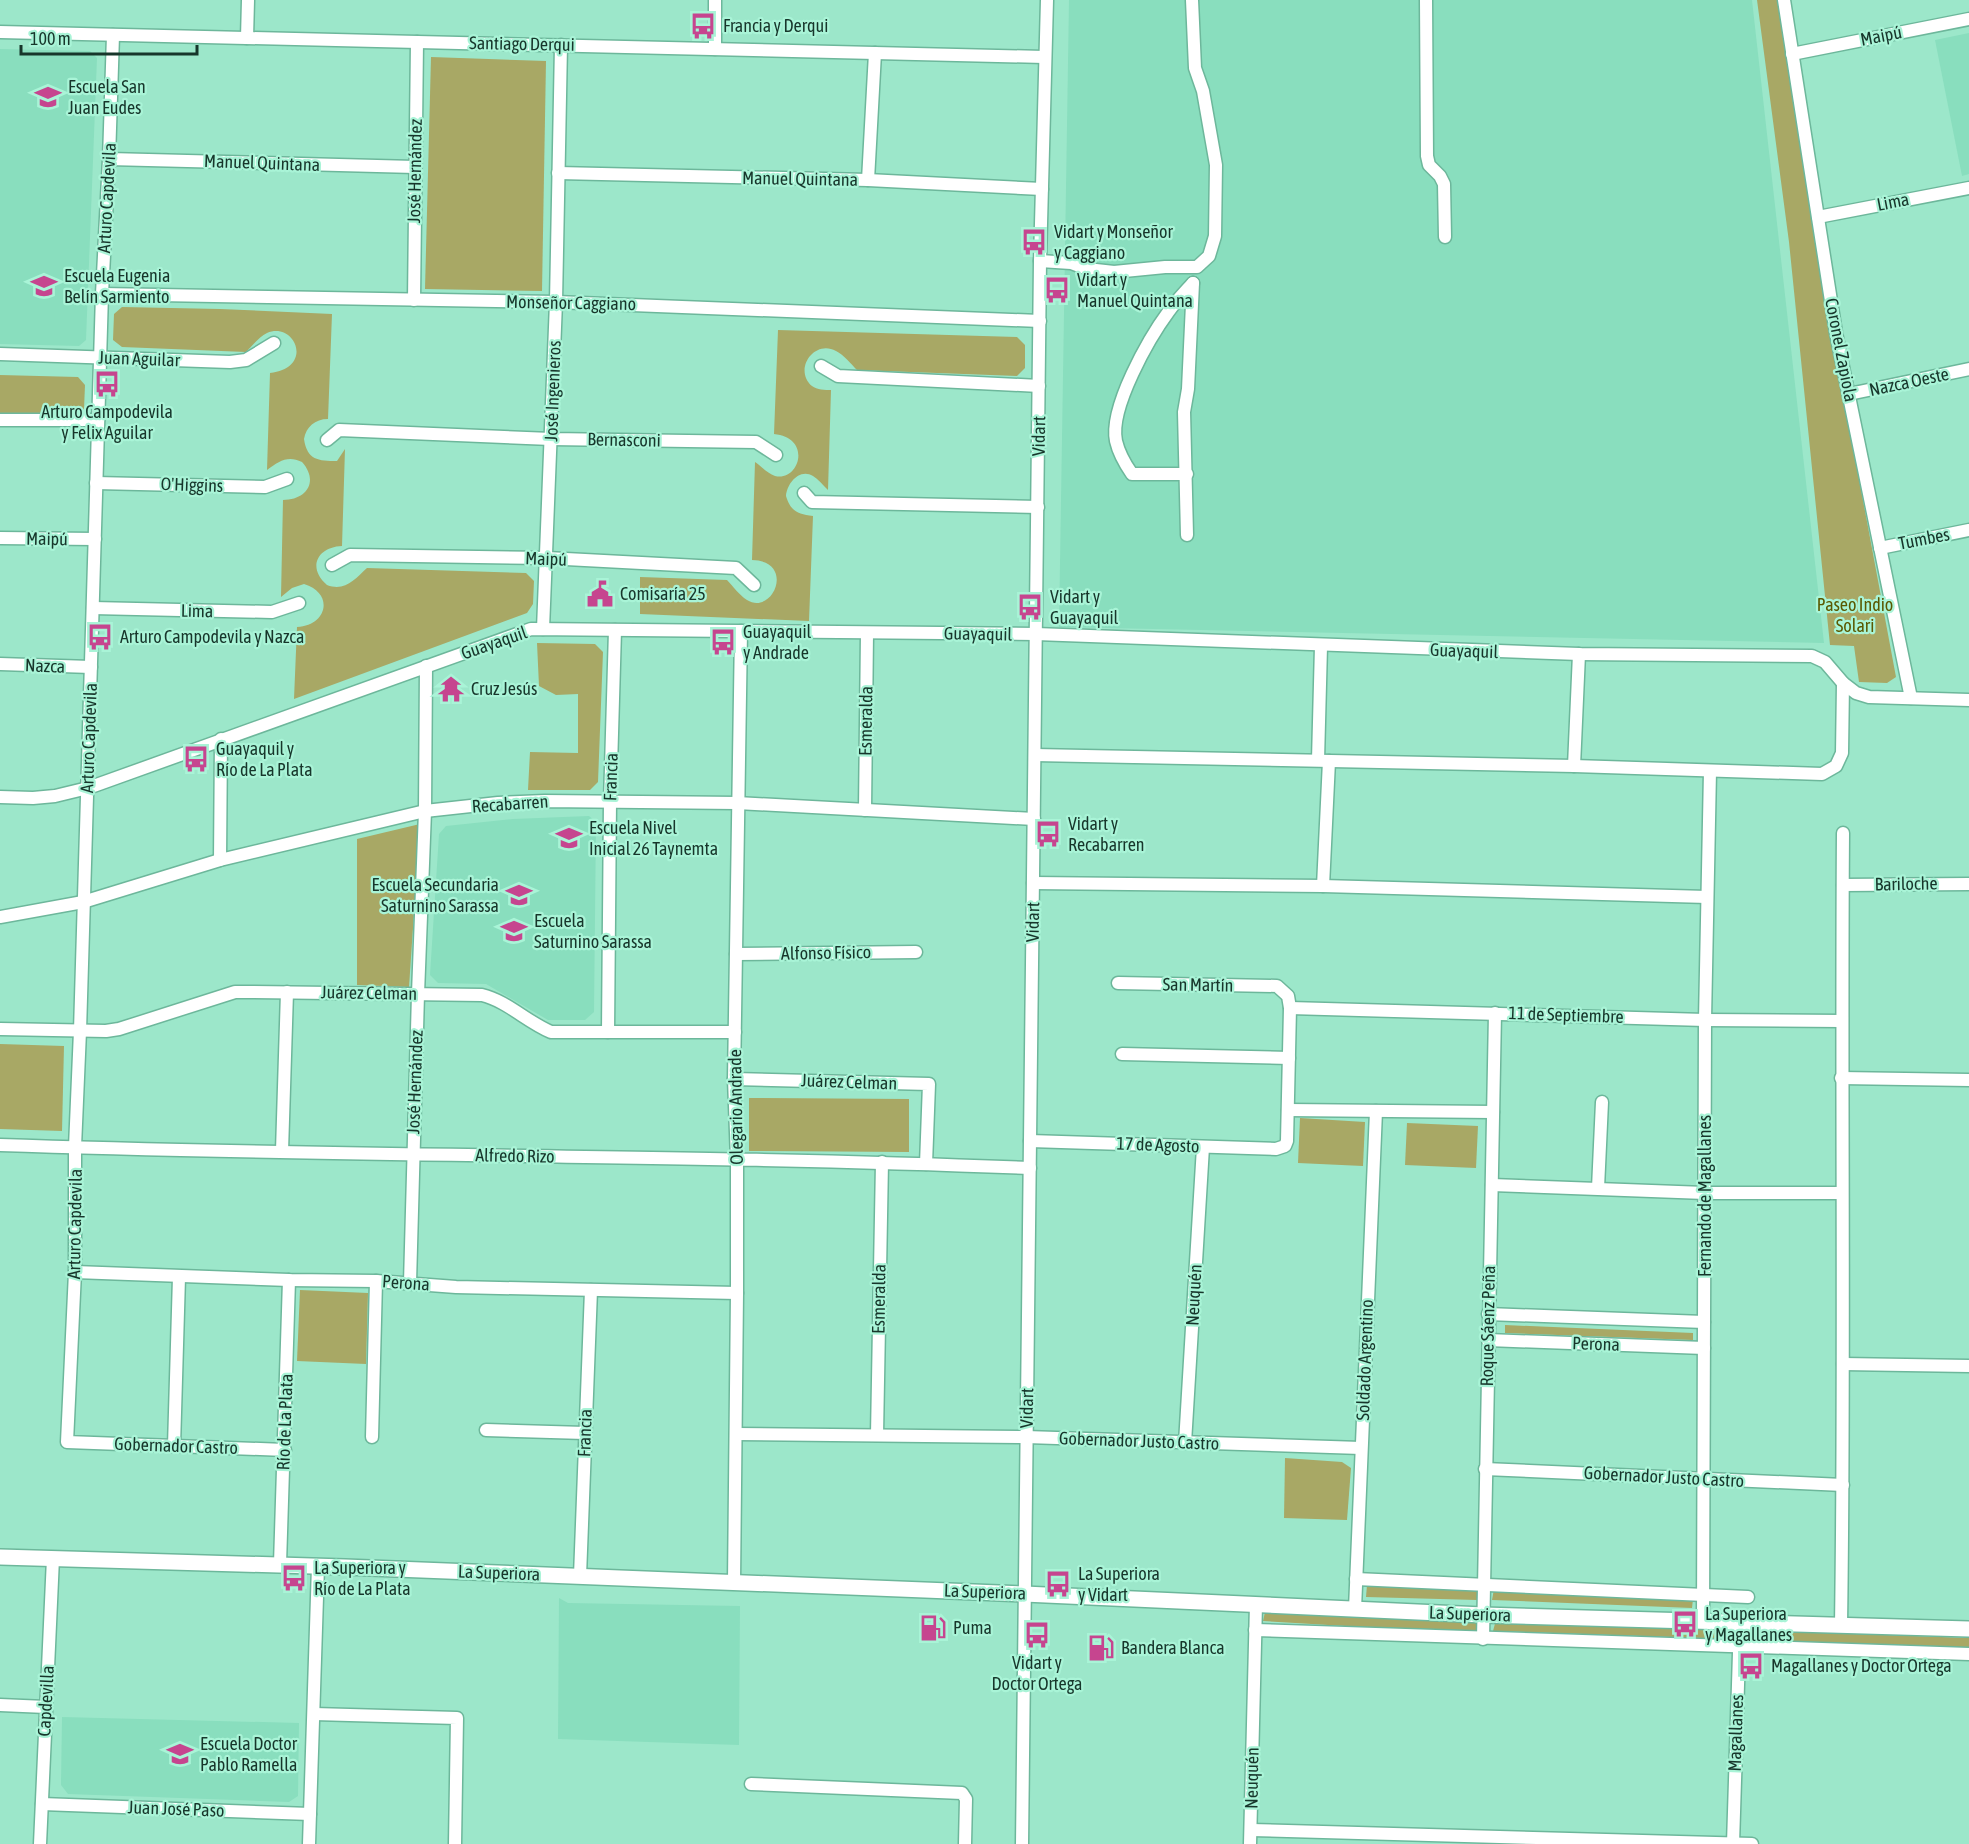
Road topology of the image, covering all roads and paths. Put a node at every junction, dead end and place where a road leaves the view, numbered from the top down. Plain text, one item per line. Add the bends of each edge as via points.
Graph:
1 (248, 0) edge
2 (715, 0) edge
3 (1047, 0) edge
4 (1192, 0) edge
5 (1426, 0) edge
6 (1784, 0) edge
7 (1969, 19) edge
8 (0, 32) edge
9 (112, 34) junction
10 (248, 38) junction
11 (417, 42) junction
12 (561, 45) junction
13 (715, 49) junction
14 (875, 53) junction
15 (1792, 54) junction
16 (1044, 57) junction
17 (109, 159) junction
18 (416, 167) junction
19 (558, 173) junction
20 (868, 180) junction
21 (1969, 188) edge
22 (1042, 189) junction
23 (1818, 217) junction
24 (1445, 237) dead end
25 (1086, 257) dead end
26 (1040, 261) junction
27 (1071, 263) junction
28 (1197, 267) junction
29 (1193, 283) junction
30 (102, 294) junction
31 (414, 300) junction
32 (556, 302) junction
33 (1040, 321) junction
34 (274, 343) dead end
35 (0, 354) edge
36 (100, 357) junction
37 (821, 366) dead end
38 (1969, 369) edge
39 (1040, 386) junction
40 (1849, 394) junction
41 (0, 420) edge
42 (98, 420) junction
43 (551, 439) junction
44 (327, 440) dead end
45 (776, 455) dead end
46 (1187, 474) junction
47 (287, 479) dead end
48 (96, 483) junction
49 (804, 493) dead end
50 (1038, 507) junction
51 (1969, 530) edge
52 (1187, 535) dead end
53 (0, 538) edge
54 (95, 540) junction
55 (1880, 548) junction
56 (547, 558) junction
57 (332, 565) dead end
58 (754, 585) dead end
59 (299, 603) dead end
60 (93, 608) junction
61 (543, 629) junction
62 (615, 630) junction
63 (741, 631) junction
64 (867, 633) junction
65 (1036, 634) junction
66 (1321, 646) junction
67 (1579, 654) junction
68 (0, 664) edge
69 (426, 666) junction
70 (91, 667) junction
71 (1843, 683) junction
72 (1911, 698) junction
73 (1969, 700) edge
74 (221, 739) junction
75 (1035, 755) junction
76 (1323, 760) junction
77 (1574, 766) junction
78 (1710, 771) junction
79 (88, 788) junction
80 (0, 797) edge
81 (610, 802) junction
82 (738, 803) junction
83 (865, 810) junction
84 (425, 811) junction
85 (1034, 819) junction
86 (1843, 833) dead end
87 (220, 860) junction
88 (1033, 883) junction
89 (1969, 884) edge
90 (1843, 885) junction
91 (1323, 886) junction
92 (1707, 897) junction
93 (83, 902) junction
94 (0, 916) edge
95 (916, 952) dead end
96 (736, 954) junction
97 (1118, 983) dead end
98 (287, 992) junction
99 (418, 994) junction
100 (1290, 1008) junction
101 (1495, 1013) junction
102 (1705, 1020) junction
103 (1842, 1021) junction
104 (0, 1029) edge
105 (80, 1031) junction
106 (608, 1032) junction
107 (735, 1032) junction
108 (1122, 1054) dead end
109 (1289, 1058) junction
110 (1841, 1078) junction
111 (734, 1079) junction
112 (1969, 1080) edge
113 (1602, 1102) dead end
114 (1288, 1110) junction
115 (1376, 1111) junction
116 (1493, 1112) junction
117 (1030, 1141) junction
118 (0, 1145) edge
119 (75, 1147) junction
120 (1203, 1147) junction
121 (282, 1151) junction
122 (413, 1154) junction
123 (737, 1160) junction
124 (882, 1162) junction
125 (926, 1164) junction
126 (1030, 1168) junction
127 (1492, 1185) junction
128 (1598, 1188) junction
129 (1704, 1192) junction
130 (1842, 1193) junction
131 (75, 1272) junction
132 (179, 1277) junction
133 (289, 1280) junction
134 (376, 1281) junction
135 (410, 1283) junction
136 (591, 1290) junction
137 (737, 1293) junction
138 (1488, 1314) junction
139 (1704, 1322) junction
140 (1488, 1340) junction
141 (1704, 1348) junction
142 (1843, 1364) junction
143 (1969, 1366) edge
144 (486, 1430) dead end
145 (585, 1432) junction
146 (736, 1434) junction
147 (877, 1435) junction
148 (372, 1437) dead end
149 (1026, 1437) junction
150 (67, 1442) joint
151 (1185, 1443) junction
152 (174, 1446) junction
153 (1361, 1448) junction
154 (285, 1450) junction
155 (1485, 1469) junction
156 (1703, 1479) junction
157 (1843, 1485) junction
158 (0, 1557) edge
159 (53, 1558) junction
160 (280, 1564) junction
161 (318, 1566) junction
162 (580, 1576) junction
163 (1356, 1579) junction
164 (734, 1582) junction
165 (1484, 1585) junction
166 (1024, 1594) junction
167 (1703, 1595) junction
168 (1748, 1597) dead end
169 (1256, 1604) junction
170 (1355, 1609) junction
171 (1483, 1615) junction
172 (1703, 1620) junction
173 (1740, 1622) junction
174 (1841, 1625) junction
175 (1969, 1629) edge
176 (1255, 1630) junction
177 (1483, 1639) junction
178 (1739, 1647) junction
179 (1969, 1654) edge
180 (0, 1705) edge
181 (46, 1707) junction
182 (314, 1714) junction
183 (751, 1784) dead end
184 (42, 1804) junction
185 (310, 1814) junction
186 (1251, 1830) junction
187 (40, 1844) edge
188 (309, 1844) edge
189 (455, 1844) edge
190 (965, 1844) edge
191 (1022, 1844) edge
192 (1250, 1844) edge
193 (1733, 1844) edge
194 (1752, 1844) edge

1 - 10 street
2 - 13 street
3 - 16 street, Vidart
4 - 28 street via 1195,68 1216,165 1215,236 1209,256
5 - 24 street via 1427,156 1444,184
6 - 15 street, Coronel Zapiola
7 - 15 street, Maipú
8 - 9 street, Santiago Derqui
9 - 10 street, Santiago Derqui
9 - 17 street, Arturo Capdevila
10 - 11 street, Santiago Derqui
11 - 12 street, Santiago Derqui
11 - 18 street, José Hernández
12 - 13 street, Santiago Derqui
12 - 19 street, José Ingenieros
13 - 14 street, Santiago Derqui
14 - 16 street, Santiago Derqui
14 - 20 street
15 - 23 street, Coronel Zapiola
16 - 22 street, Vidart
17 - 18 street, Manuel Quintana
17 - 30 street, Arturo Capdevila
18 - 31 street, José Hernández
19 - 20 street, Manuel Quintana
19 - 32 street, José Ingenieros
20 - 22 street, Manuel Quintana
21 - 23 street, Lima
22 - 26 street, Vidart
23 - 40 street, Coronel Zapiola
25 - 27 street
26 - 27 street
26 - 33 street, Vidart
27 - 28 street via 1114,272
28 - 29 street
29 - 46 street via 1184,412
29 - 46 street via 1169,310 1139,359 1116,419 1116,440 1132,474
30 - 31 street, Monseñor Caggiano
30 - 36 street, Arturo Capdevila
31 - 32 street, Monseñor Caggiano
32 - 33 street, Monseñor Caggiano
32 - 43 street, José Ingenieros
33 - 39 street, Vidart
34 - 36 street, Juan Aguilar via 246,360 230,362
35 - 36 street, Juan Aguilar
36 - 42 street, Arturo Capdevila
37 - 39 street via 838,376
38 - 40 street, Nazca Oeste
39 - 50 street, Vidart
40 - 55 street, Coronel Zapiola
41 - 42 street
42 - 48 street, Arturo Capdevila
43 - 44 street, Bernasconi via 339,430
43 - 45 street, Bernasconi via 756,442
43 - 56 street, José Ingenieros
46 - 52 street
47 - 48 street, O'Higgins via 265,487
48 - 54 street, Arturo Capdevila
49 - 50 street via 812,502
50 - 65 street, Vidart
51 - 55 street, Tumbes
53 - 54 street, Maipú
54 - 60 street, Arturo Capdevila
55 - 72 street, Coronel Zapiola
56 - 57 street, Maipú via 350,555
56 - 58 street, Maipú via 736,568
56 - 61 street, José Ingenieros
59 - 60 street, Lima via 272,612
60 - 70 street, Arturo Capdevila
61 - 62 street, Guayaquil
61 - 69 street, Guayaquil via 531,629
62 - 63 street, Guayaquil
62 - 81 street, Francia
63 - 64 street, Guayaquil
63 - 82 street, Olegario Andrade
64 - 65 street, Guayaquil
64 - 83 street, Esmeralda
65 - 66 street, Guayaquil
65 - 75 street, Vidart
66 - 67 street, Guayaquil
66 - 76 street
67 - 71 street, Guayaquil via 1812,656 1825,662
67 - 77 street
68 - 70 street, Nazca
69 - 74 street, Guayaquil
69 - 84 street, José Hernández
70 - 79 street, Arturo Capdevila
71 - 72 street, Guayaquil via 1869,697
71 - 78 street via 1842,753 1836,766 1822,774
72 - 73 street, Guayaquil
74 - 79 street, Guayaquil
74 - 87 street
75 - 76 street
75 - 85 street, Vidart
76 - 77 street
76 - 91 street
77 - 78 street
78 - 92 street, Fernando de Magallanes
79 - 80 street, Guayaquil via 55,796
79 - 93 street, Arturo Capdevila
81 - 82 street, Recabarren
81 - 84 street, Recabarren via 545,801
81 - 106 street, Francia
82 - 83 street, Recabarren
82 - 96 street, Olegario Andrade
83 - 85 street, Recabarren
84 - 87 street, Recabarren
84 - 99 street, José Hernández
85 - 88 street, Vidart
86 - 90 street
87 - 93 street, Recabarren
88 - 91 street
88 - 117 street, Vidart
89 - 90 street, Bariloche
90 - 103 street
91 - 92 street
92 - 102 street, Fernando de Magallanes
93 - 94 street, Recabarren
93 - 105 street, Arturo Capdevila
95 - 96 street, Alfonso Físico
96 - 107 street, Olegario Andrade
97 - 100 street, San Martín via 1277,987 1288,996
98 - 99 street, Juárez Celman
98 - 105 street, Juárez Celman via 235,992 119,1029
98 - 121 street
99 - 106 street, Juárez Celman via 482,995 551,1032
99 - 122 street, José Hernández
100 - 101 street, 11 de Septiembre
100 - 109 street
101 - 102 street, 11 de Septiembre
101 - 116 street, Roque Sáenz Peña
102 - 103 street, 11 de Septiembre
102 - 129 street, Fernando de Magallanes
103 - 110 street
104 - 105 street, Juárez Celman
105 - 119 street, Arturo Capdevila
106 - 107 street, Juárez Celman
107 - 111 street, Olegario Andrade
108 - 109 street
109 - 114 street
110 - 112 street
110 - 130 street
111 - 123 street, Olegario Andrade
111 - 125 street, Juárez Celman via 929,1084
113 - 128 street
114 - 115 street
114 - 120 street, 17 de Agosto via 1285,1146
115 - 116 street
115 - 153 street, Soldado Argentino
116 - 127 street, Roque Sáenz Peña
117 - 120 street, 17 de Agosto
117 - 126 street, Vidart
118 - 119 street, Alfredo Rizo
119 - 121 street, Alfredo Rizo
119 - 131 street, Arturo Capdevila
120 - 151 street, Neuquén
121 - 122 street, Alfredo Rizo
122 - 123 street, Alfredo Rizo
122 - 135 street, José Hernández
123 - 124 street, Alfredo Rizo
123 - 137 street, Olegario Andrade
124 - 125 street, Alfredo Rizo
124 - 147 street, Esmeralda
125 - 126 street, Alfredo Rizo
126 - 149 street, Vidart
127 - 128 street
127 - 138 street, Roque Sáenz Peña
128 - 129 street
129 - 130 street
129 - 139 street, Fernando de Magallanes
130 - 142 street
131 - 132 street, Perona
131 - 150 street, Arturo Capdevila
132 - 133 street, Perona
132 - 152 street
133 - 134 street, Perona
133 - 154 street, Río de La Plata
134 - 135 street, Perona
134 - 148 street
135 - 136 street, Perona
136 - 137 street, Perona
136 - 145 street, Francia
137 - 146 street, Olegario Andrade
138 - 139 street, Perona
138 - 140 street, Roque Sáenz Peña
139 - 141 street, Fernando de Magallanes
140 - 141 street, Perona
140 - 155 street, Roque Sáenz Peña
141 - 156 street, Fernando de Magallanes
142 - 143 street
142 - 157 street
144 - 145 street
145 - 162 street, Francia
146 - 147 street, Gobernador Justo Castro
146 - 164 street, Olegario Andrade
147 - 149 street, Gobernador Justo Castro
149 - 151 street, Gobernador Justo Castro
149 - 166 street, Vidart
150 - 152 street, Gobernador Castro
151 - 153 street, Gobernador Justo Castro
152 - 154 street, Gobernador Castro
153 - 163 street, Soldado Argentino
154 - 160 street, Río de La Plata
155 - 156 street, Gobernador Justo Castro
155 - 165 street, Roque Sáenz Peña
156 - 157 street, Gobernador Justo Castro
156 - 167 street, Fernando de Magallanes
157 - 174 street
158 - 159 main road, La Superiora
159 - 160 main road, La Superiora
159 - 181 street, Capdevilla
160 - 161 main road, La Superiora
161 - 162 main road, La Superiora
161 - 182 street
162 - 164 main road, La Superiora
163 - 165 street
163 - 170 street, Soldado Argentino
164 - 166 main road, La Superiora
165 - 167 street
165 - 171 street, Roque Sáenz Peña
166 - 169 main road, La Superiora
166 - 191 street, Vidart
167 - 168 street
167 - 172 street, Fernando de Magallanes
169 - 170 main road, La Superiora
169 - 176 street, Neuquén
170 - 171 main road, La Superiora
171 - 172 main road, La Superiora
171 - 177 street, Roque Sáenz Peña
172 - 173 main road, La Superiora
173 - 174 main road, La Superiora
173 - 178 street, Magallanes
174 - 175 main road, La Superiora
176 - 177 street
176 - 186 street, Neuquén
177 - 178 street
178 - 179 street
178 - 193 street, Magallanes
180 - 181 street
181 - 184 street, Capdevilla
182 - 185 street
182 - 189 street via 457,1718
183 - 190 street via 962,1793 966,1799
184 - 185 street, Juan José Paso
184 - 187 street, Capdevilla
185 - 188 street
186 - 192 street, Neuquén
186 - 193 street
193 - 194 street

